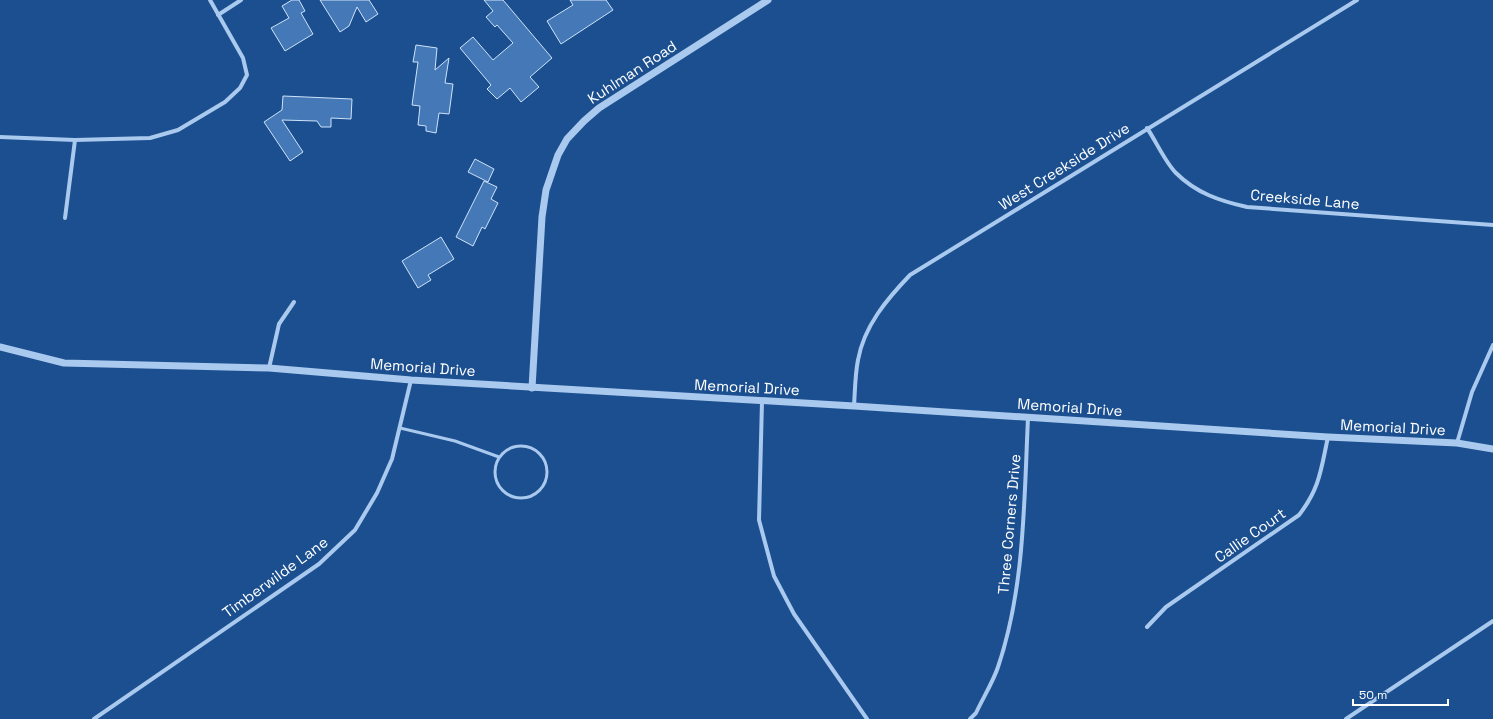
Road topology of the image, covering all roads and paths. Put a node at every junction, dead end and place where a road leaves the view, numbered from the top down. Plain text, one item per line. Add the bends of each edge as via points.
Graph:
1 (210, 0) edge
2 (241, 0) edge
3 (768, 0) edge
4 (1357, 0) edge
5 (218, 15) junction
6 (1147, 128) junction
7 (0, 137) edge
8 (75, 140) junction
9 (66, 218) dead end
10 (1493, 225) edge
11 (294, 302) dead end
12 (1493, 345) edge
13 (0, 347) edge
14 (269, 368) junction
15 (411, 380) junction
16 (532, 388) junction
17 (762, 401) junction
18 (854, 406) junction
19 (1028, 418) junction
20 (400, 428) junction
21 (1328, 436) junction
22 (1457, 443) junction
23 (1493, 449) edge
24 (499, 456) junction
25 (1493, 621) edge
26 (1147, 627) dead end
27 (94, 719) edge
28 (867, 719) edge
29 (970, 719) edge
30 (1346, 719) edge

1 - 5 street
2 - 5 street
3 - 16 street, Kuhlman Road via 599,108 567,140 558,155 546,190 542,216
4 - 6 street, West Creekside Drive
5 - 8 street via 243,58 247,74 240,88 225,102 178,130 150,138
6 - 10 street, Creekside Lane via 1175,172 1199,192 1224,202 1247,207
6 - 18 street, West Creekside Drive via 910,275 887,300 871,324 858,359
7 - 8 street
8 - 9 street
11 - 14 street via 279,324
12 - 22 street via 1472,392
13 - 14 street, Memorial Drive via 64,363
14 - 15 street, Memorial Drive
15 - 16 street, Memorial Drive
15 - 20 street, Timberwilde Lane
16 - 17 street, Memorial Drive
17 - 18 street, Memorial Drive
17 - 28 street via 759,520 774,576 794,614
18 - 19 street, Memorial Drive
19 - 21 street, Memorial Drive
19 - 29 street, Three Corners Drive via 1020,568 1012,617 998,668 976,713
20 - 24 lane via 455,441
20 - 27 street, Timberwilde Lane via 392,459 377,493 354,530 319,564
21 - 22 street, Memorial Drive
21 - 26 street, Callie Court via 1318,485 1299,515 1166,607
22 - 23 street, Memorial Drive
24 - 24 lane via 495,465 495,477 506,494 513,498 530,497 543,486 547,478 547,469 544,460 532,448 514,446
25 - 30 street

